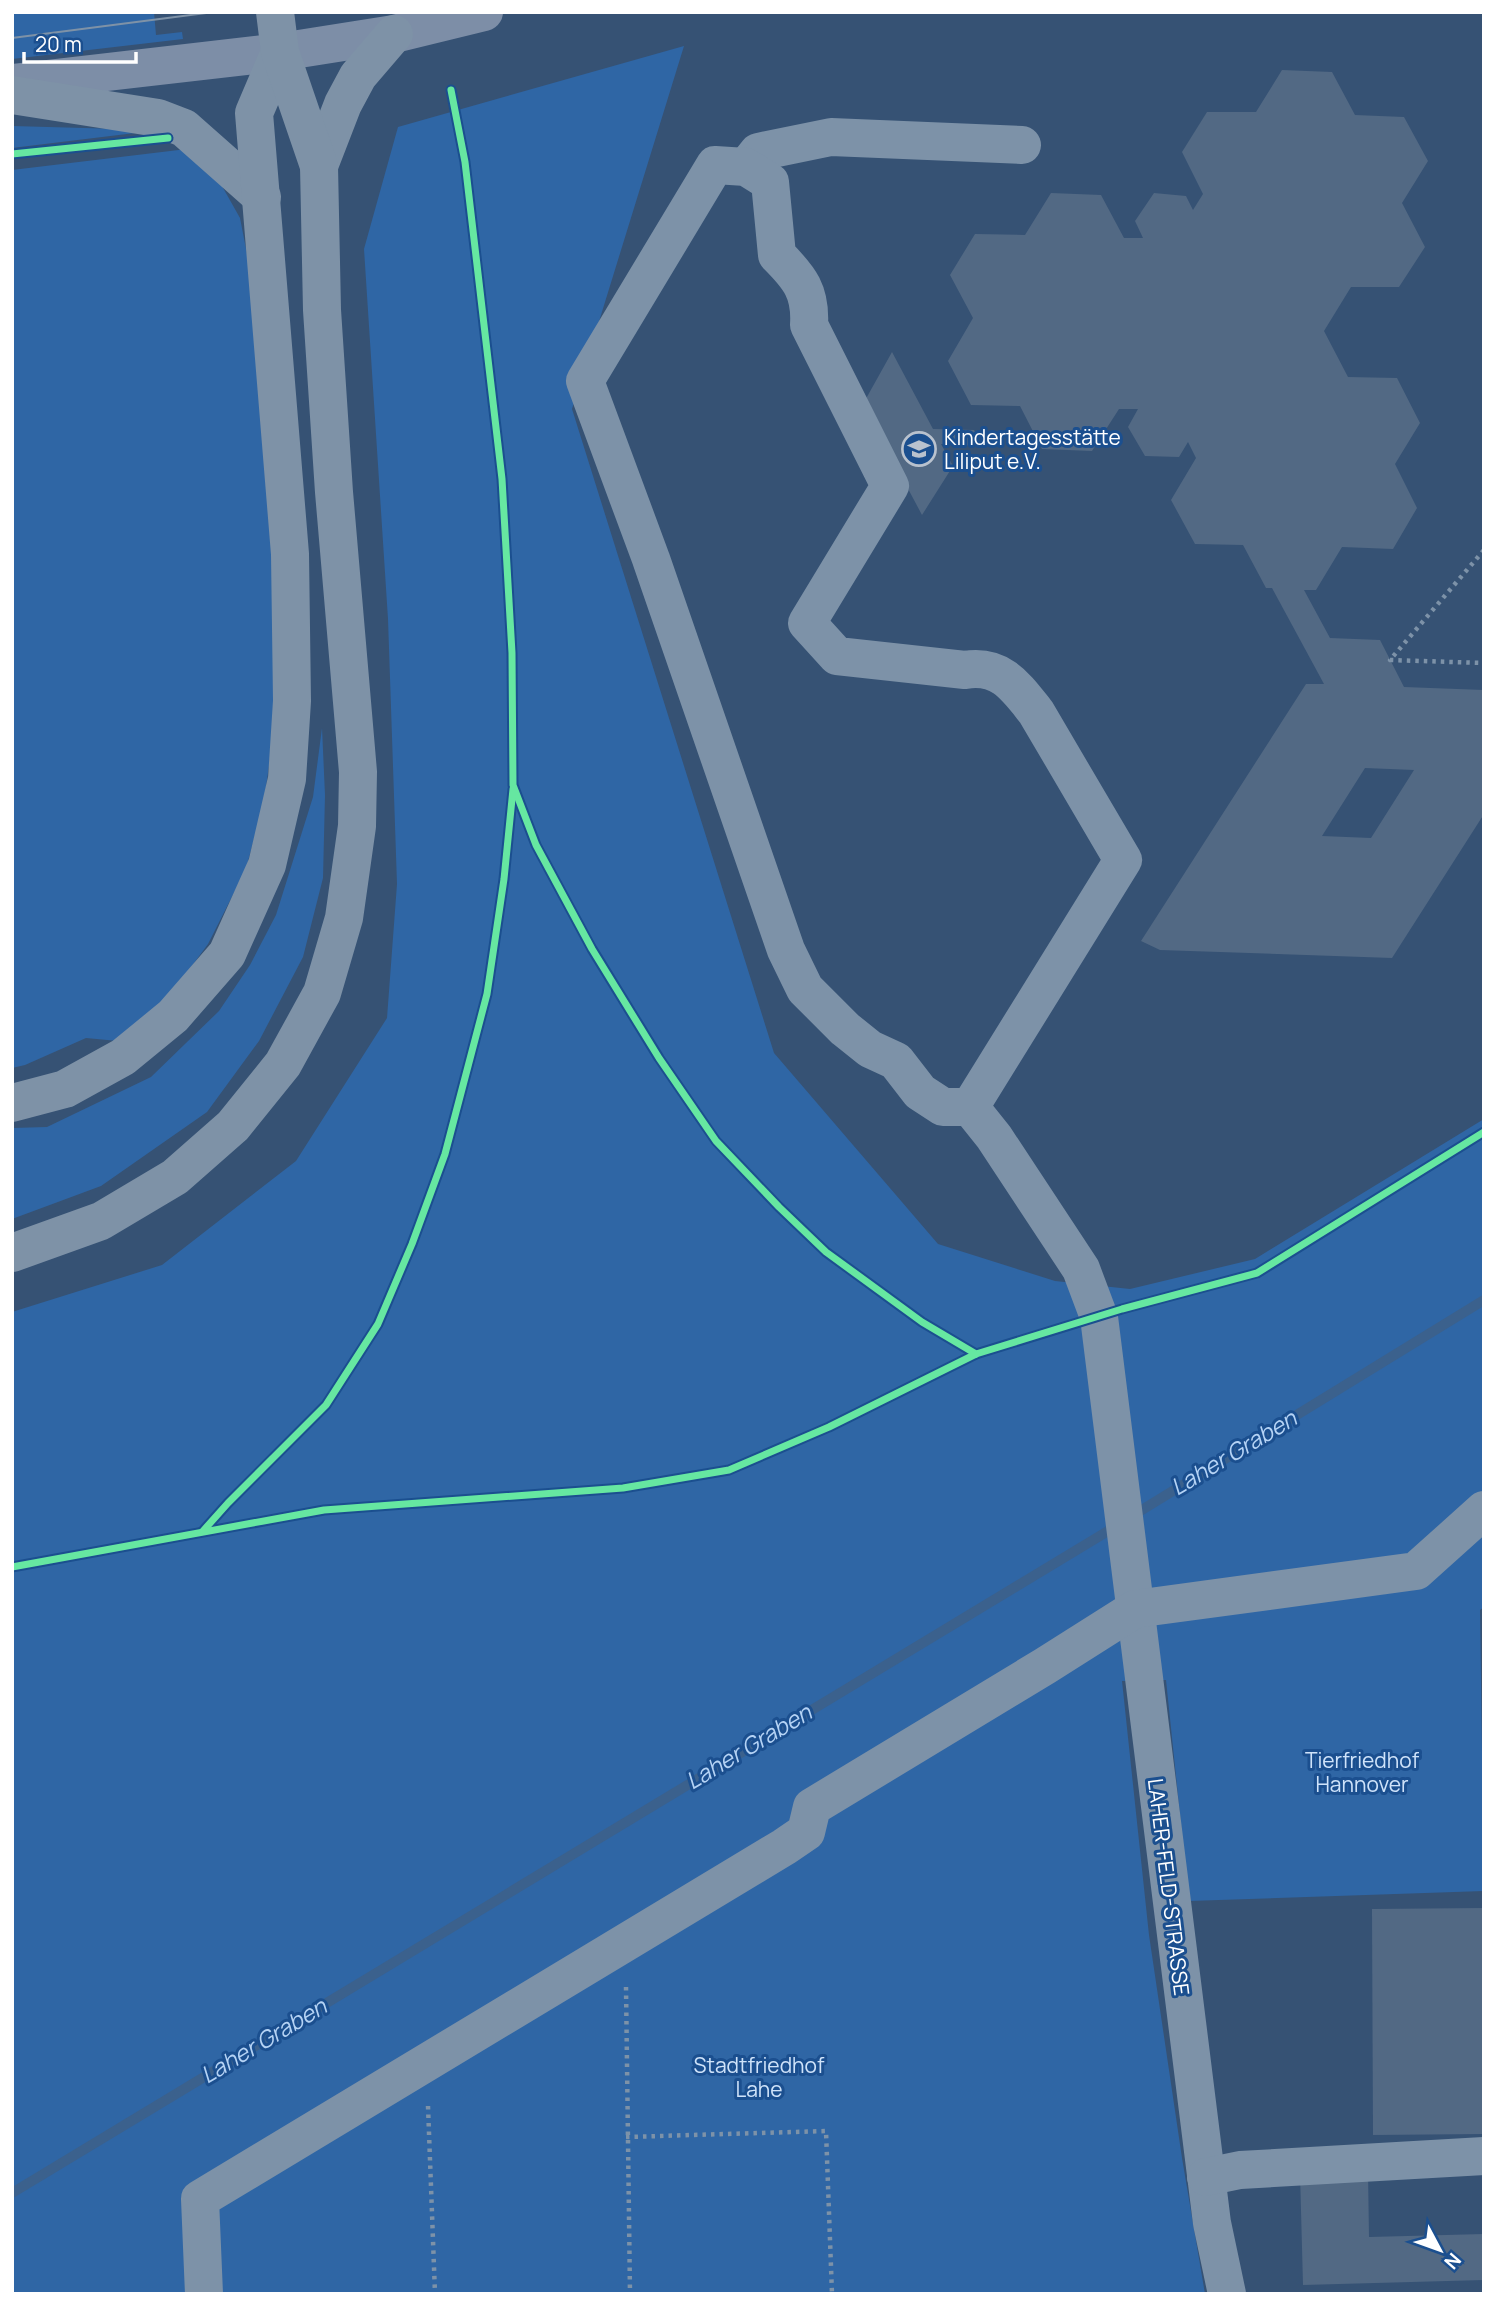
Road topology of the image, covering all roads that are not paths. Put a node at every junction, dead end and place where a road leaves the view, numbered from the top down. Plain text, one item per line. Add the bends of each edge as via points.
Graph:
1 (275, 12) edge
2 (484, 12) edge
3 (394, 34) junction
4 (280, 52) junction
5 (12, 83) edge
6 (12, 95) edge
7 (1022, 145) dead end
8 (318, 166) junction
9 (746, 167) junction
10 (262, 197) junction
11 (12, 1103) edge
12 (970, 1107) junction
13 (12, 1253) edge
14 (1484, 1510) edge
15 (1135, 1609) junction
16 (1484, 2156) edge
17 (1206, 2177) junction
18 (204, 2294) edge
19 (1227, 2294) edge

1 - 4 highway
2 - 3 main road
3 - 4 main road
3 - 8 highway via 358,76
4 - 5 main road
4 - 8 highway
4 - 10 highway via 254,113
6 - 10 highway via 158,118 184,128
7 - 9 street via 831,136 758,152
8 - 13 highway via 326,375 358,772 357,826 340,930 322,993 284,1065 233,1126 175,1177 101,1221
9 - 12 street via 715,166 585,381 786,950 805,989 870,1049 896,1061 920,1092 943,1107
9 - 12 street via 770,182 777,256 795,273 810,304 809,325 890,486 807,623 837,656 965,670 979,667 1000,674 1036,712 1123,860
10 - 11 highway via 290,554 292,701 287,779 267,864 227,954 173,1016 123,1057 65,1089
12 - 15 street, LAHER-FELD-STRASSE via 1081,1269 1099,1317
14 - 15 street via 1416,1571
15 - 17 street, LAHER-FELD-STRASSE
15 - 18 street via 812,1807 806,1832 200,2199
16 - 17 street via 1240,2170
17 - 19 street, LAHER-FELD-STRASSE

